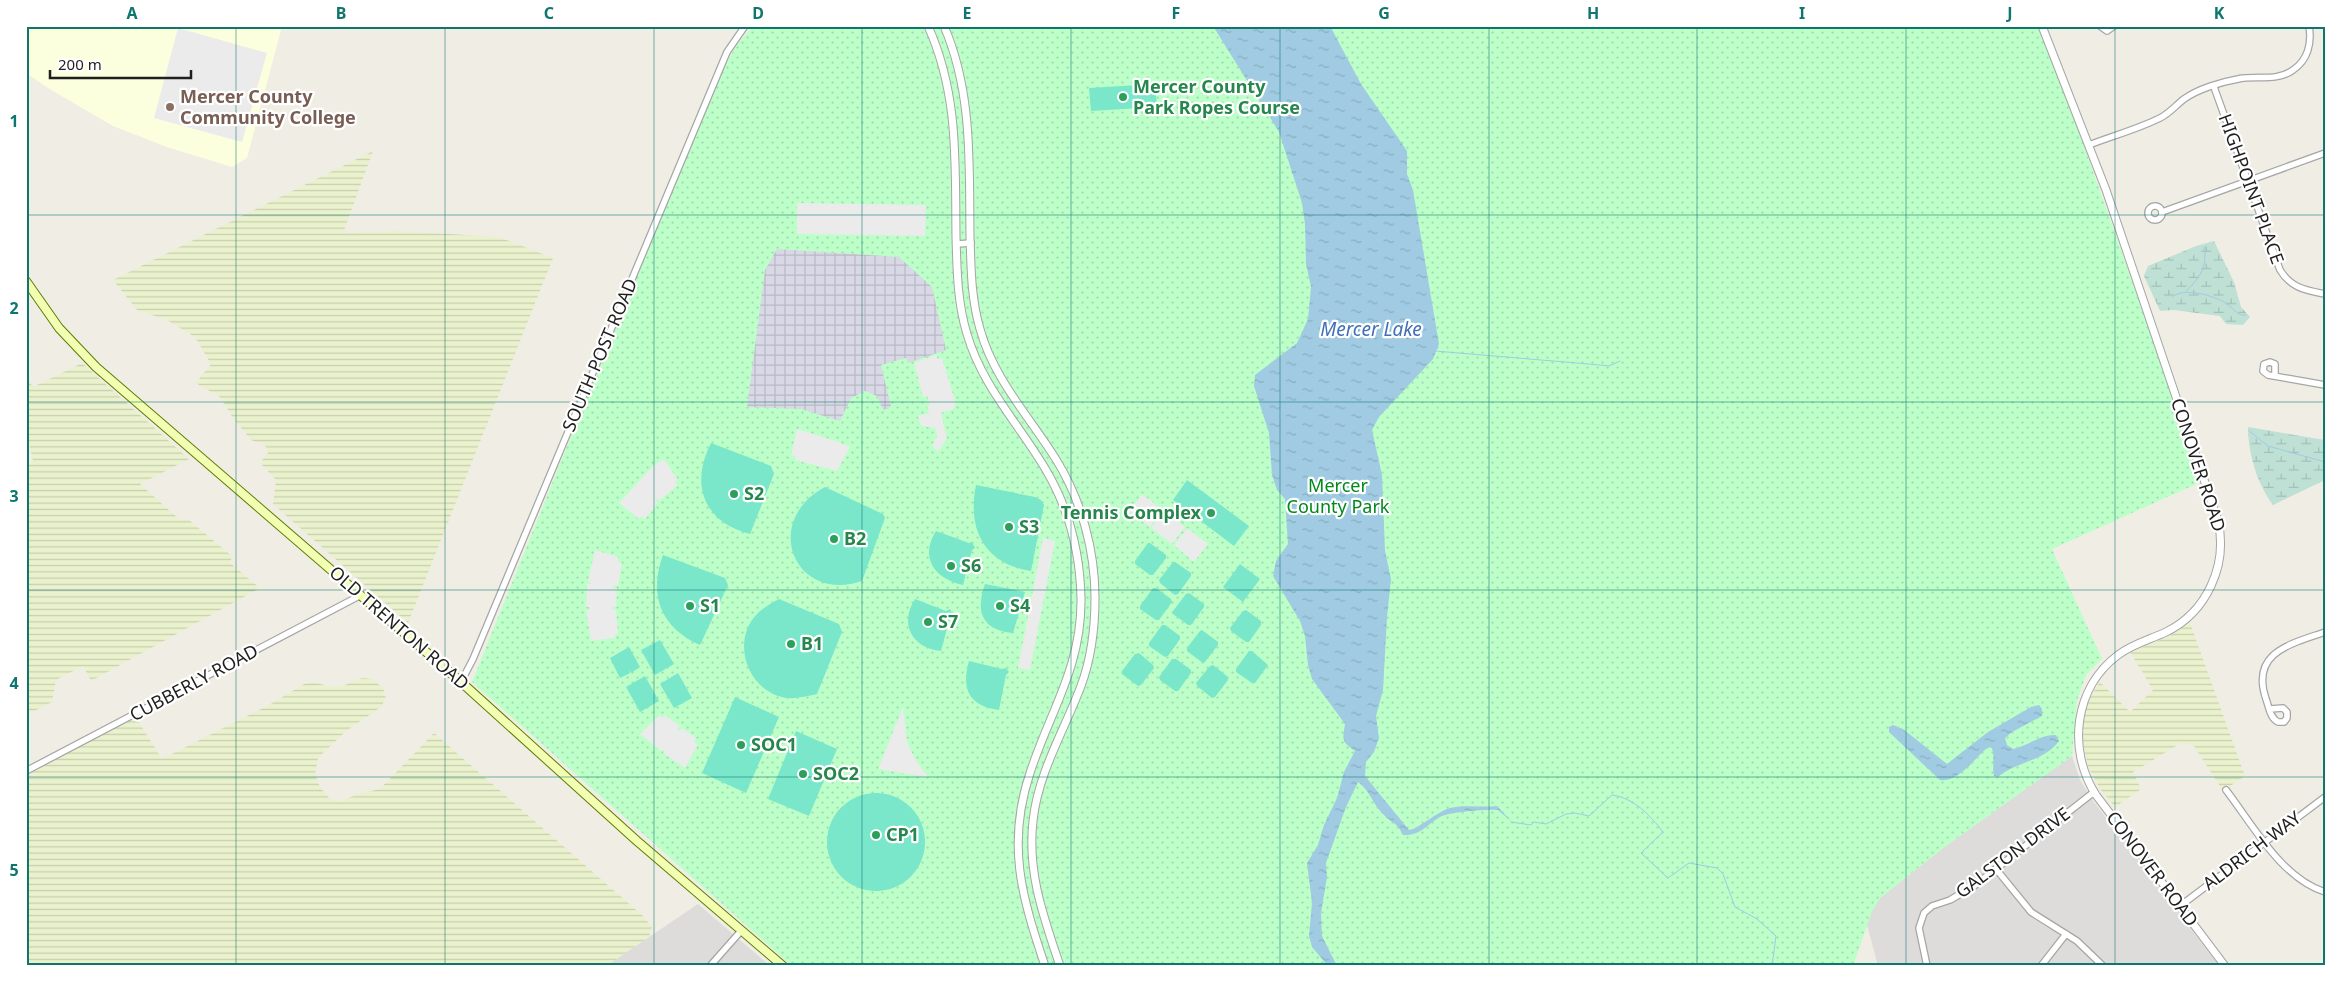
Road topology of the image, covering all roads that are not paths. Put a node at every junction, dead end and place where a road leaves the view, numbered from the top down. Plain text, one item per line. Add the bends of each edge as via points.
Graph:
1 (928, 26) edge
2 (944, 26) edge
3 (2042, 26) edge
4 (2100, 26) edge
5 (2114, 26) edge
6 (2309, 26) edge
7 (743, 27) edge
8 (2214, 87) junction
9 (2088, 144) junction
10 (2325, 153) edge
11 (2248, 180) junction
12 (2162, 212) dead end
13 (970, 243) junction
14 (956, 244) junction
15 (26, 281) edge
16 (2325, 294) edge
17 (2275, 376) dead end
18 (2325, 385) edge
19 (1034, 428) junction
20 (1022, 436) junction
21 (361, 595) junction
22 (2325, 632) edge
23 (461, 682) junction
24 (2270, 710) dead end
25 (26, 771) edge
26 (2226, 790) dead end
27 (2094, 792) junction
28 (2325, 797) edge
29 (2265, 841) junction
30 (1996, 869) junction
31 (2325, 892) edge
32 (2180, 906) junction
33 (741, 931) junction
34 (2066, 934) junction
35 (710, 966) edge
36 (783, 966) edge
37 (1045, 966) edge
38 (1060, 966) edge
39 (1927, 966) edge
40 (2041, 966) edge
41 (2103, 966) edge
42 (2225, 966) edge

1 - 14 street via 944,70 952,108
2 - 13 street via 958,66 966,108
3 - 9 street, CONOVER ROAD
4 - 5 street via 2107,31
6 - 8 street via 2307,53 2289,73 2276,77 2243,78
7 - 23 street, SOUTH POST ROAD via 727,52 713,84
8 - 9 street via 2189,96 2160,119
8 - 11 street, HIGHPOINT PLACE
9 - 27 street, CONOVER ROAD via 2196,453 2222,541 2218,568 2199,606 2176,627 2118,654 2090,688 2082,709 2078,740 2084,772
10 - 11 street
11 - 12 street
11 - 16 street, HIGHPOINT PLACE via 2284,276 2299,288
13 - 14 street
13 - 19 street via 971,284 980,332 999,376
14 - 20 street via 959,302 970,343 987,382
15 - 21 main road, OLD TRENTON ROAD via 59,328 90,361
17 - 18 street
19 - 20 street
19 - 38 street via 1072,490 1085,526 1094,577 1093,634 1085,672 1044,775 1032,827 1036,892
20 - 37 street via 1045,468 1062,502 1072,535 1080,584 1080,620 1070,673 1031,770 1022,801 1018,833 1018,866 1023,898
21 - 23 main road, OLD TRENTON ROAD
21 - 25 street, CUBBERLY ROAD
22 - 24 street via 2284,646 2268,660 2262,679
23 - 33 main road, OLD TRENTON ROAD
26 - 29 street
27 - 30 street, GALSTON DRIVE
27 - 32 street, CONOVER ROAD
28 - 29 street, ALDRICH WAY
29 - 31 street via 2291,873
29 - 32 street, ALDRICH WAY
30 - 34 street via 2031,912
30 - 39 street, GALSTON DRIVE via 1963,894 1932,906 1924,913 1919,928
32 - 42 street, CONOVER ROAD
33 - 35 street
33 - 36 main road, OLD TRENTON ROAD
34 - 40 street
34 - 41 street

